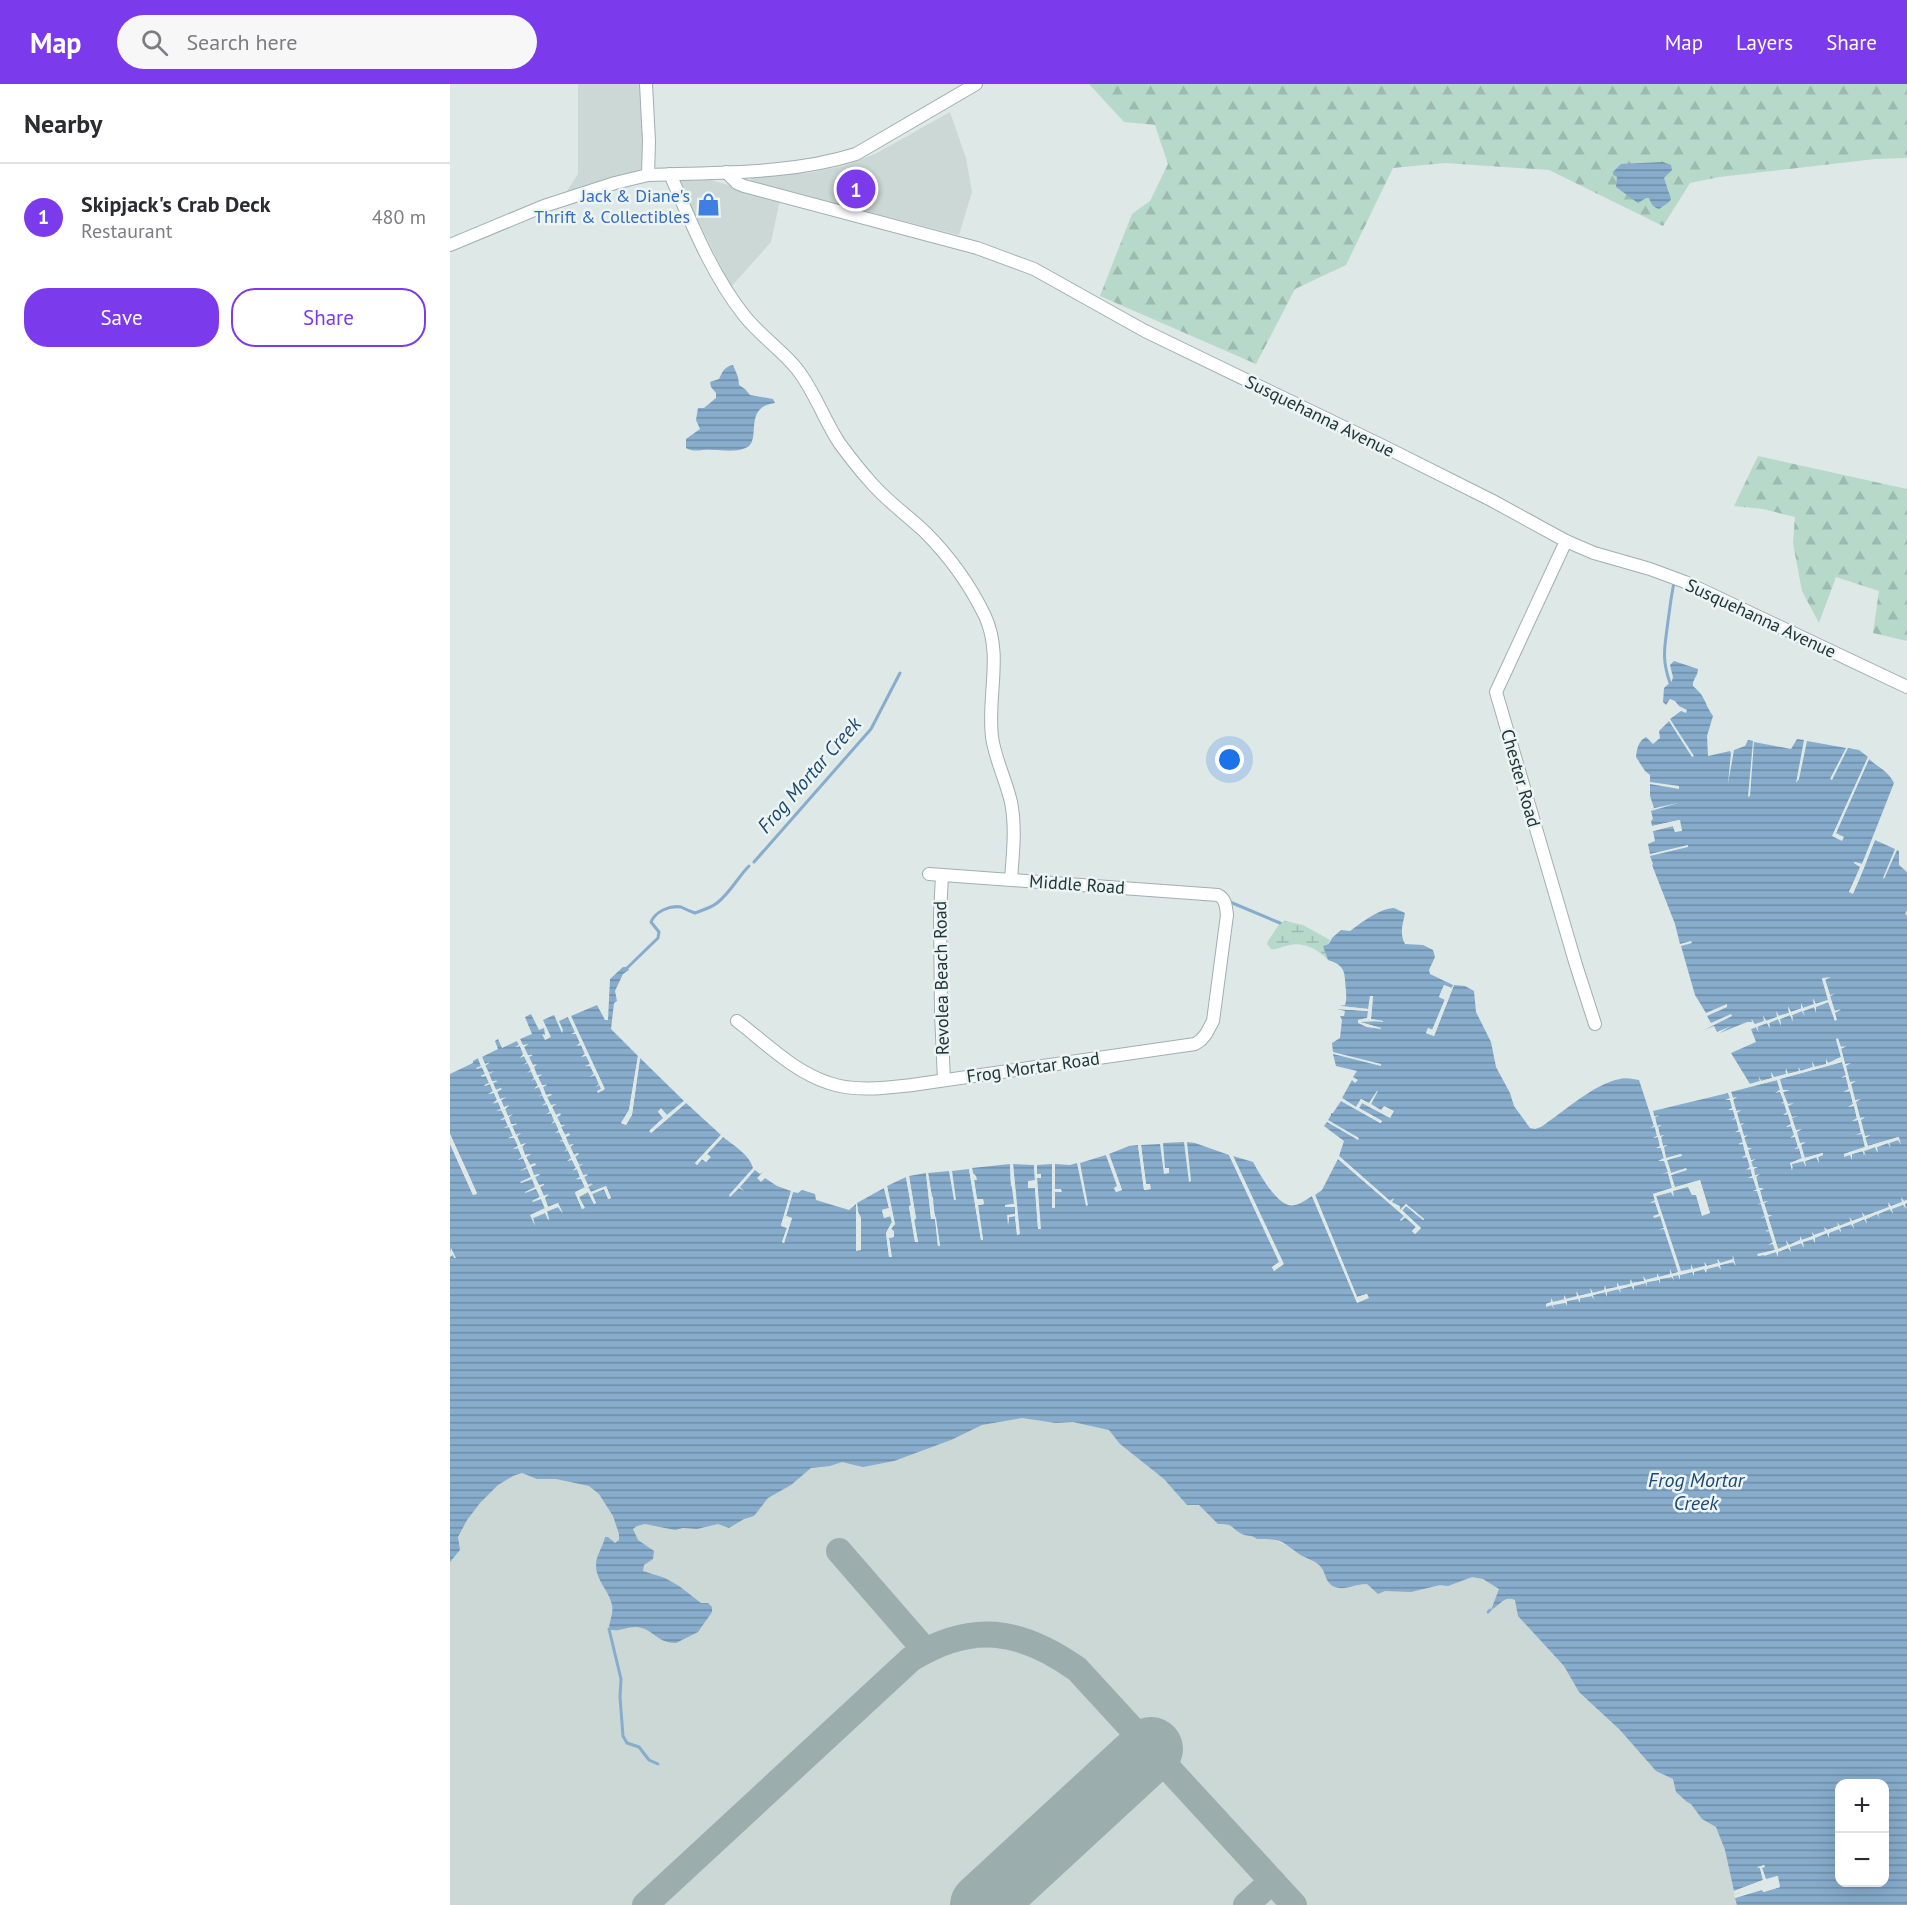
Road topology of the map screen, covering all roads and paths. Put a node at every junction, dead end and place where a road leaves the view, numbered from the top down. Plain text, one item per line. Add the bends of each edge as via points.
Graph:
1 (646, 84) edge
2 (976, 84) edge
3 (726, 172) junction
4 (670, 174) junction
5 (648, 175) junction
6 (450, 245) edge
7 (1566, 541) junction
8 (1907, 687) edge
9 (929, 874) dead end
10 (942, 876) junction
11 (1011, 879) junction
12 (1224, 900) joint
13 (737, 1021) dead end
14 (1595, 1024) dead end
15 (944, 1080) junction

1 - 5 street
2 - 3 street via 856,154 800,167
3 - 4 street
3 - 7 street, Susquehanna Avenue via 744,186 977,248 1034,269 1145,331 1387,448
4 - 5 street
4 - 11 street via 724,288 745,317 796,369 840,443 866,477 926,533 959,572 984,616 994,656 992,738 1013,815
5 - 6 street via 544,206
7 - 8 street, Susquehanna Avenue via 1685,582
7 - 14 street, Chester Road via 1496,692
9 - 10 street, Middle Road
10 - 11 street, Middle Road
10 - 15 street, Revolea Beach Road
11 - 12 street, Middle Road via 1218,895
12 - 15 street, Frog Mortar Road via 1227,915 1214,1015 1202,1041 1189,1046
13 - 15 street, Frog Mortar Road via 799,1068 831,1084 873,1089

